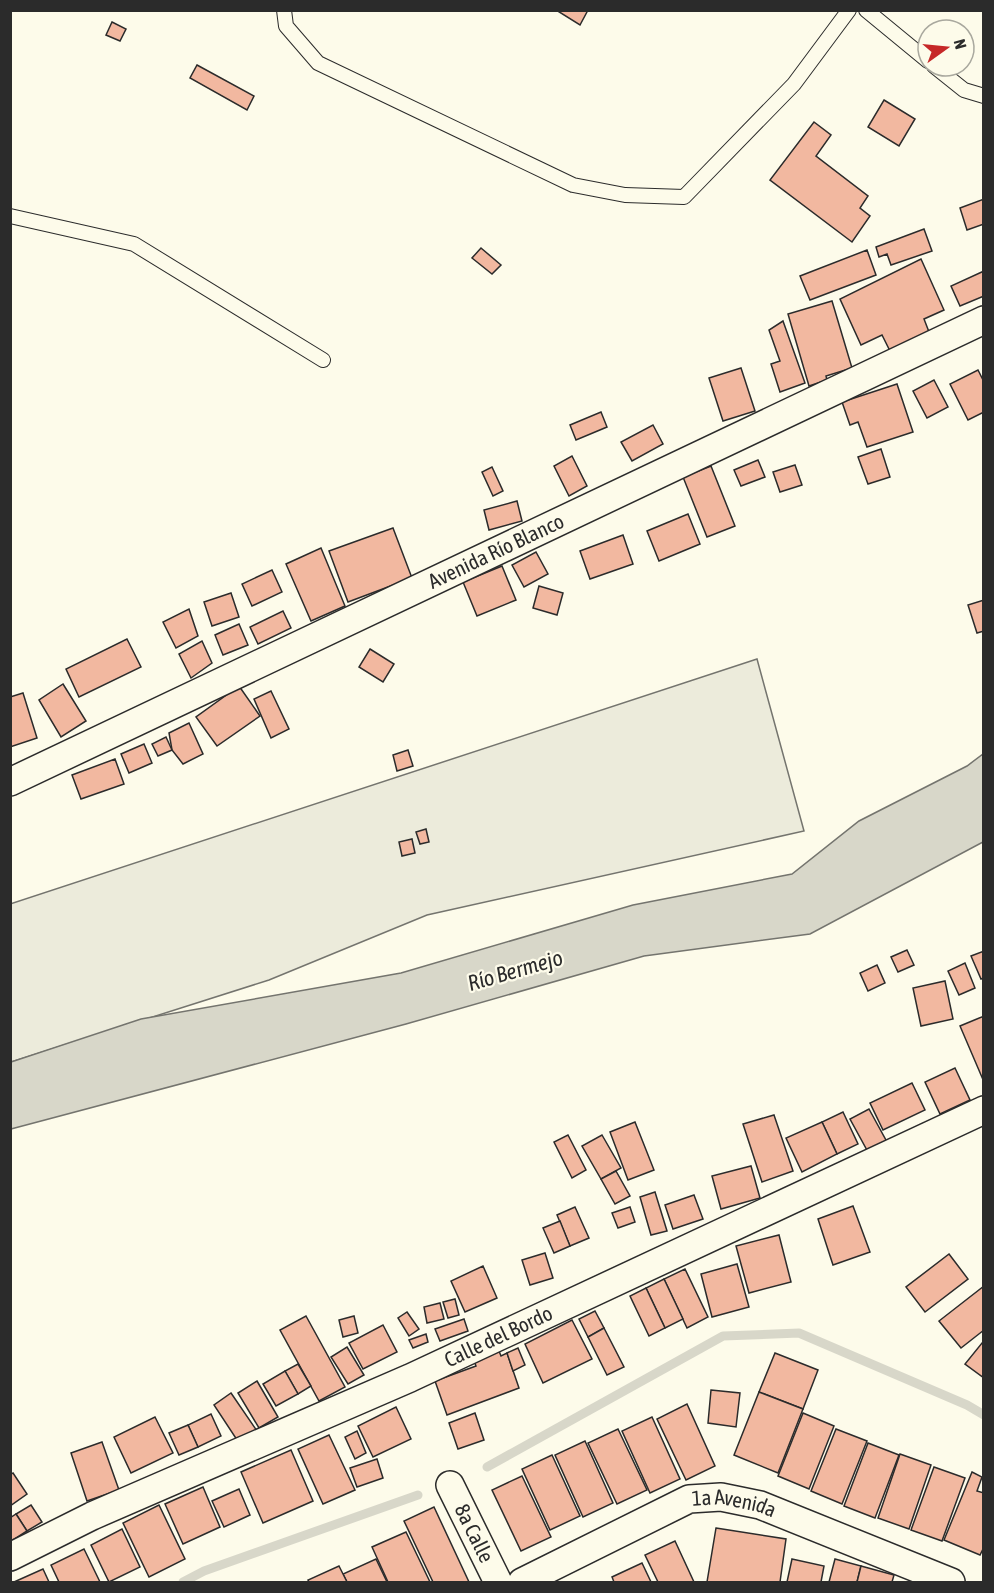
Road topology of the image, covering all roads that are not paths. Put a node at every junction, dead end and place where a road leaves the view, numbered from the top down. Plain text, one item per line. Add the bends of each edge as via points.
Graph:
1 (284, 10) edge
2 (849, 10) edge
3 (866, 10) edge
4 (916, 51) edge
5 (949, 78) edge
6 (984, 96) edge
7 (10, 216) edge
8 (984, 320) edge
9 (323, 360) dead end
10 (10, 782) edge
11 (984, 1110) edge
12 (450, 1485) dead end
13 (10, 1557) edge
14 (498, 1582) edge
15 (522, 1582) edge
16 (951, 1582) edge

1 - 2 lane via 286,26 318,63 573,185 625,195 684,197 794,84
3 - 4 lane
5 - 6 lane via 964,90
7 - 9 lane via 134,244
8 - 10 street, Avenida Río Blanco
11 - 13 street, Calle del Bordo via 420,1373 92,1516
12 - 14 street, 8a Calle
15 - 16 street, 1a Avenida via 689,1499 721,1497 760,1505

